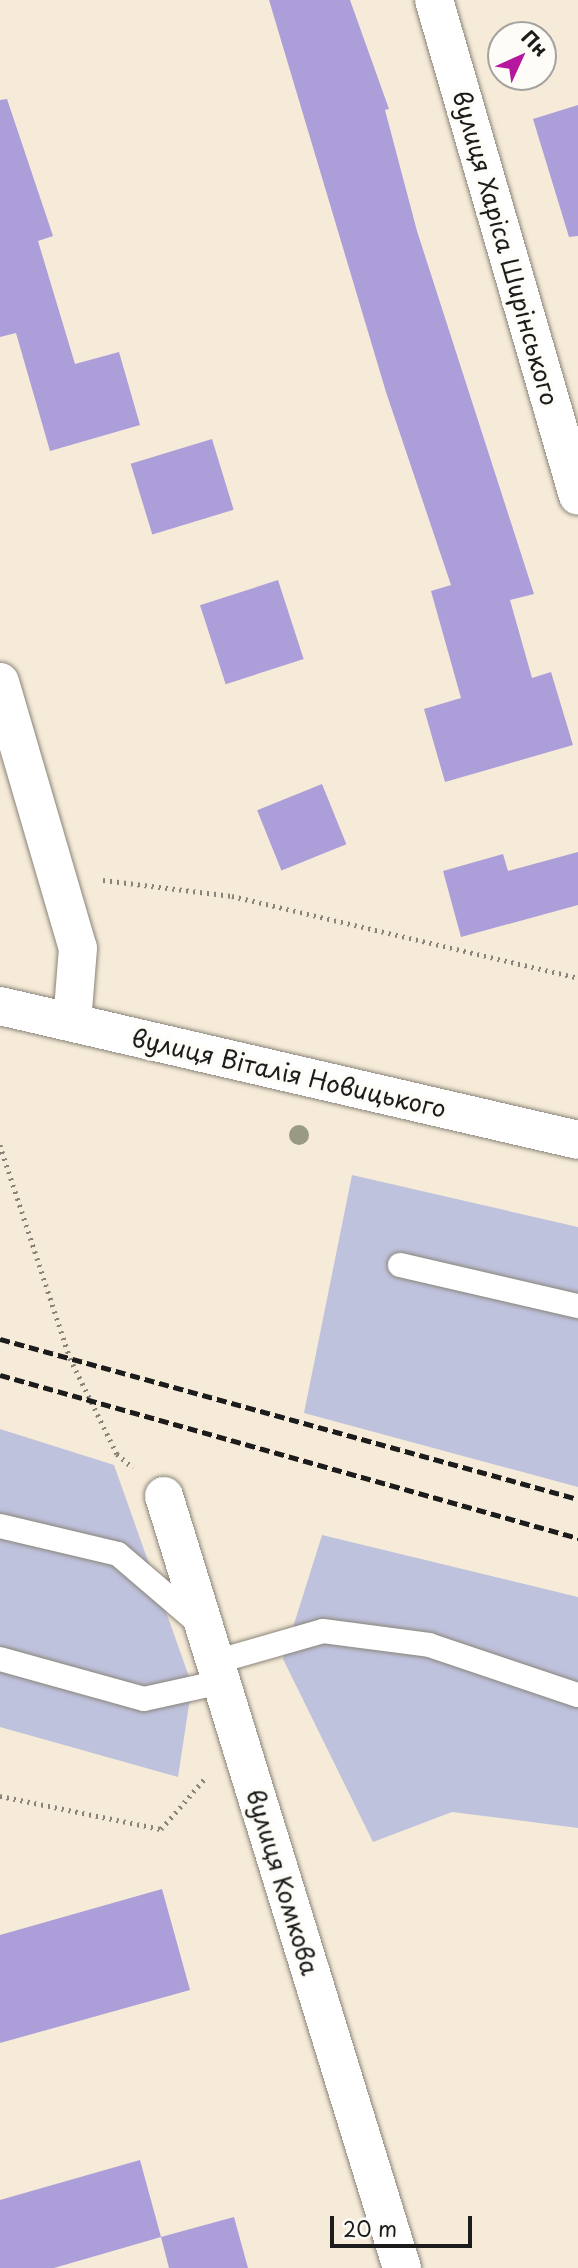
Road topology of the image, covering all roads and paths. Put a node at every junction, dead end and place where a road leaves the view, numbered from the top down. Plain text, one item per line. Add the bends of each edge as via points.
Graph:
1 (434, 0) edge
2 (578, 496) edge
3 (0, 682) edge
4 (57, 874) junction
5 (578, 978) edge
6 (0, 1006) edge
7 (72, 1022) junction
8 (578, 1140) edge
9 (0, 1145) edge
10 (400, 1265) dead end
11 (578, 1306) edge
12 (164, 1496) joint
13 (0, 1526) edge
14 (214, 1657) junction
15 (0, 1659) edge
16 (578, 1695) edge
17 (239, 1738) junction
18 (0, 1796) edge
19 (402, 2268) edge

1 - 2 street, вулиця Харіса Ширінського
3 - 4 street
4 - 5 path via 232,896
4 - 7 street via 78,948
6 - 7 street, вулиця Віталія Новицького
7 - 8 street, вулиця Віталія Новицького
9 - 12 path via 70,1358 89,1400 117,1454
10 - 11 lane
12 - 14 street, вулиця Комкова
13 - 14 lane via 118,1554
14 - 15 lane via 144,1699
14 - 16 lane via 323,1631 429,1645
14 - 17 street, вулиця Комкова
17 - 18 path via 161,1829
17 - 19 street, вулиця Комкова

